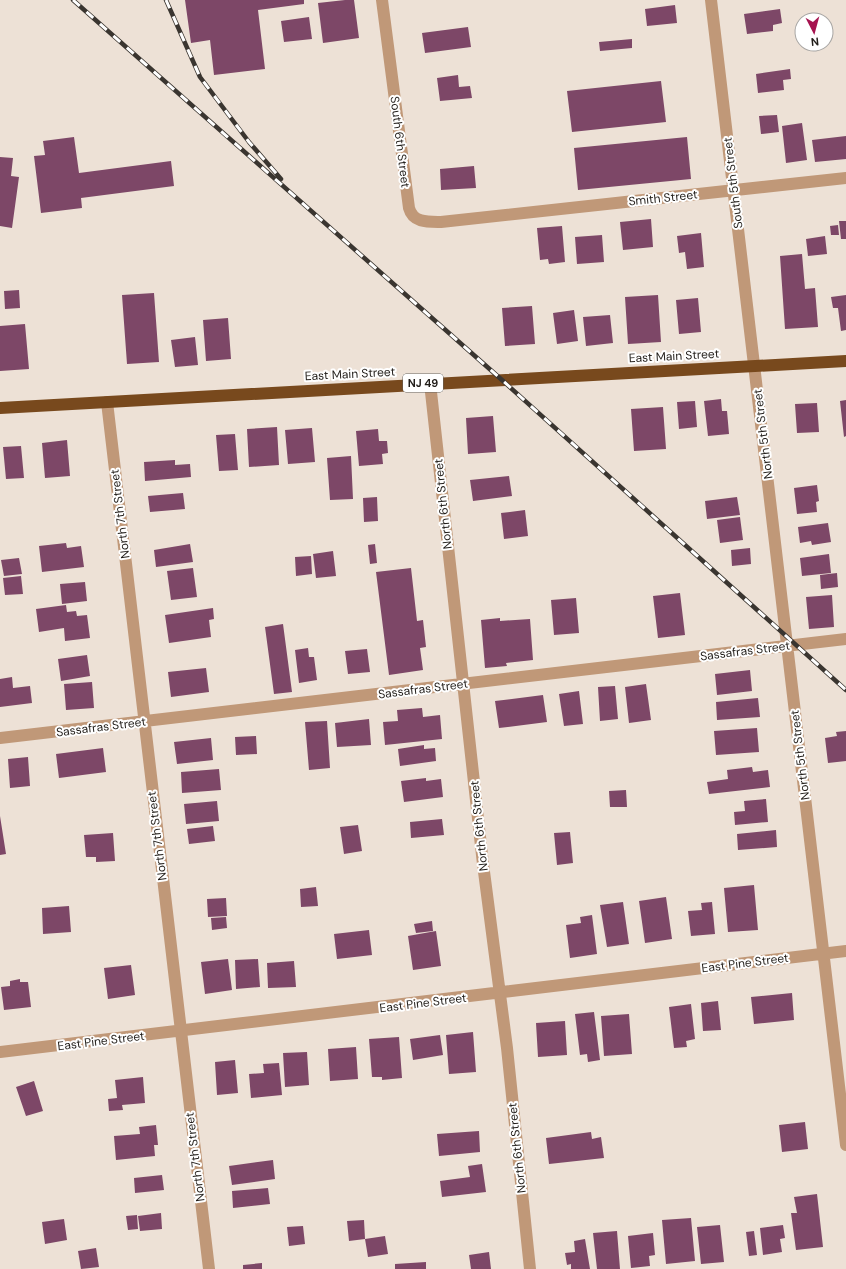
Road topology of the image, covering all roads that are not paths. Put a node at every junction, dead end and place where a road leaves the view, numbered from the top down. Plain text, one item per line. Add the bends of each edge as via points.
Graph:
1 (382, 0) edge
2 (711, 0) edge
3 (846, 178) edge
4 (734, 191) junction
5 (480, 218) joint
6 (846, 361) edge
7 (755, 366) junction
8 (430, 383) junction
9 (107, 402) junction
10 (0, 408) edge
11 (846, 639) edge
12 (788, 646) junction
13 (463, 684) junction
14 (144, 722) junction
15 (0, 738) edge
16 (846, 951) edge
17 (823, 954) junction
18 (500, 994) junction
19 (181, 1031) junction
20 (0, 1052) edge
21 (846, 1145) edge
22 (208, 1269) edge
23 (530, 1269) edge

1 - 5 street, South 6th Street via 411,214 414,218 427,222
2 - 4 street, South 5th Street
3 - 4 street, Smith Street
4 - 5 street, Smith Street
4 - 7 street, South 5th Street
6 - 7 highway, East Main Street / NJ 49
7 - 8 highway, East Main Street / NJ 49
7 - 12 street, North 5th Street
8 - 9 highway, East Main Street / NJ 49
8 - 13 street, North 6th Street
9 - 10 highway, East Main Street / NJ 49
9 - 14 street, North 7th Street
11 - 12 street, Sassafras Street
12 - 13 street, Sassafras Street
12 - 17 street, North 5th Street
13 - 14 street, Sassafras Street
13 - 18 street, North 6th Street
14 - 15 street, Sassafras Street
14 - 19 street, North 7th Street
16 - 17 street, East Pine Street
17 - 18 street, East Pine Street
17 - 21 street, North 5th Street
18 - 19 street, East Pine Street
18 - 23 street, North 6th Street
19 - 20 street, East Pine Street
19 - 22 street, North 7th Street

